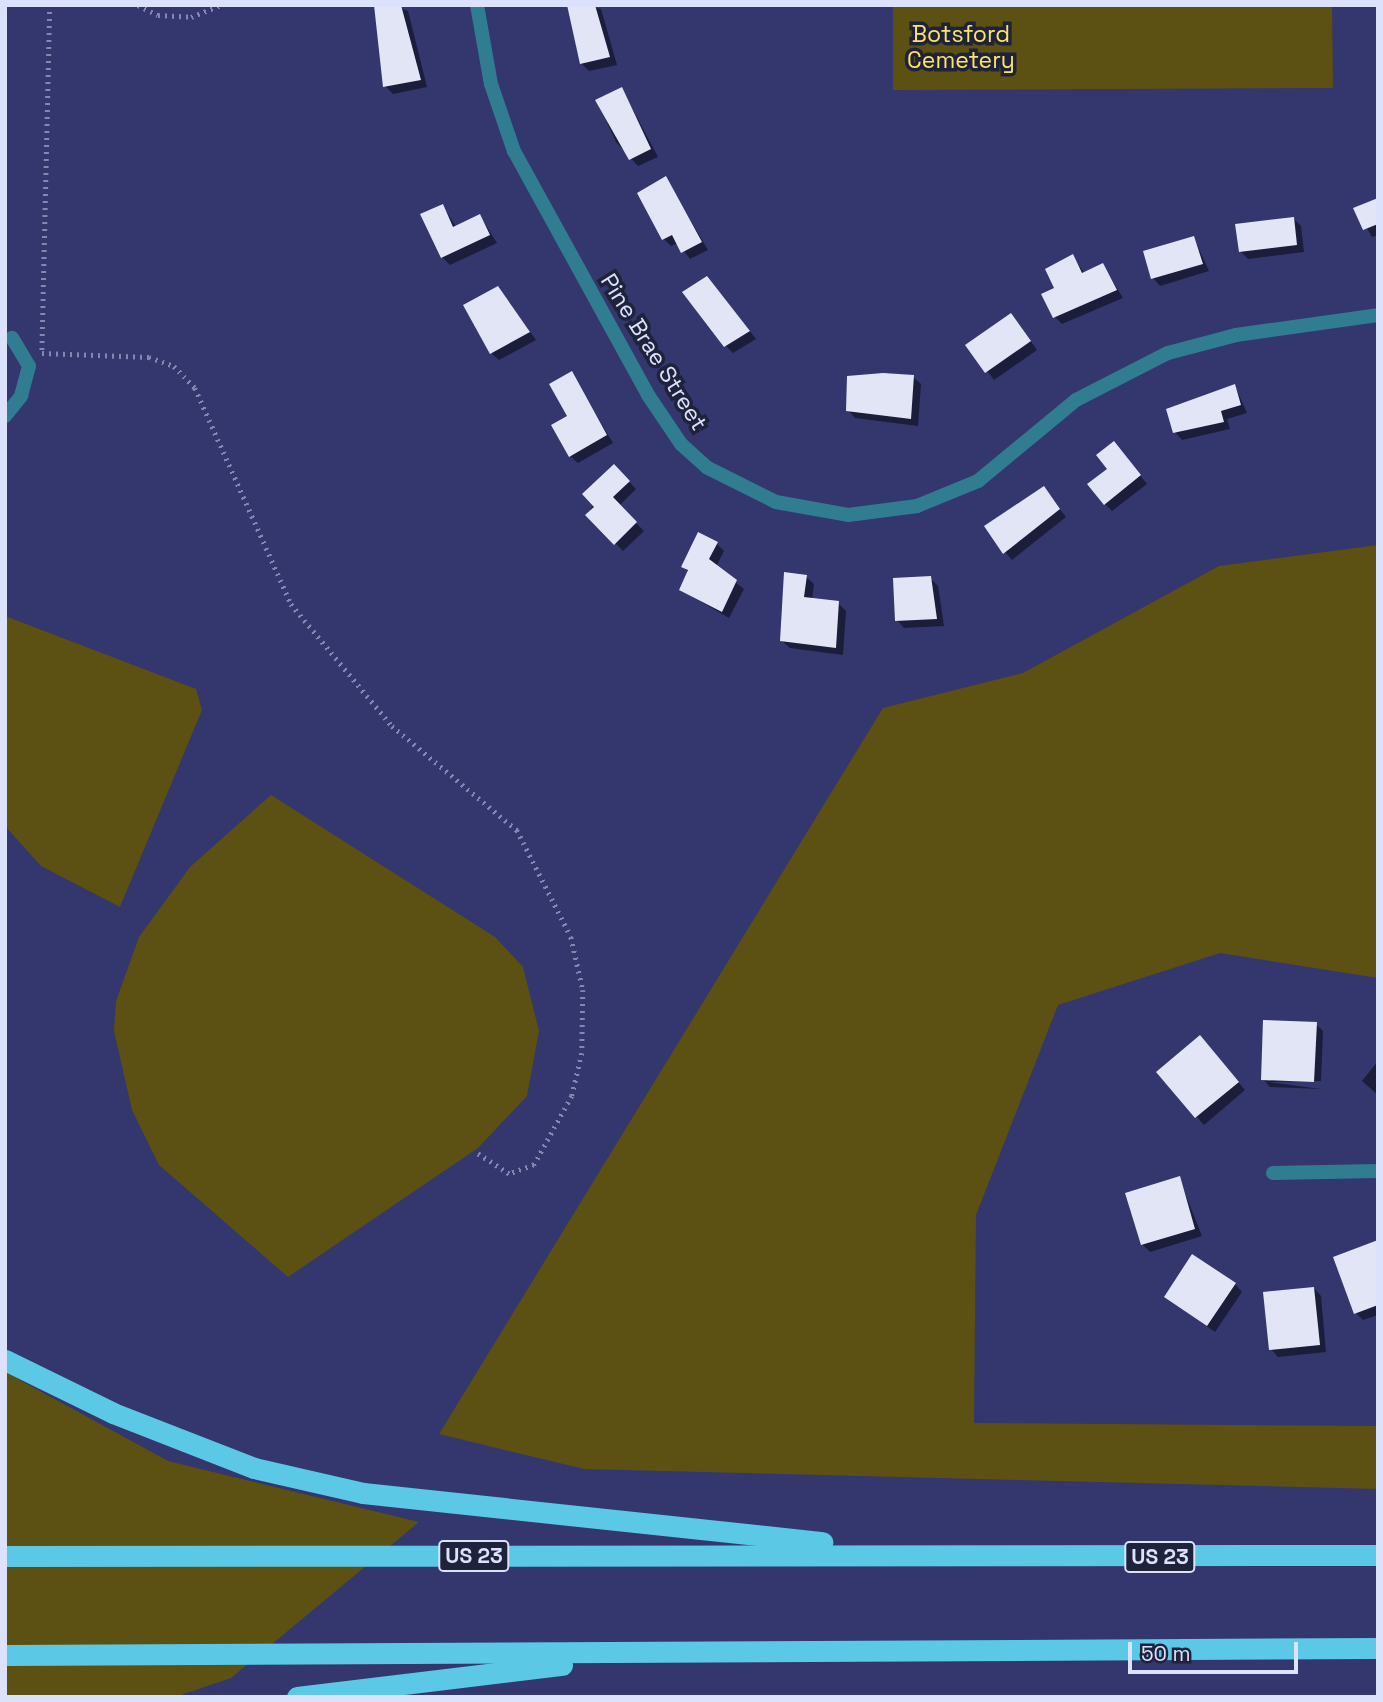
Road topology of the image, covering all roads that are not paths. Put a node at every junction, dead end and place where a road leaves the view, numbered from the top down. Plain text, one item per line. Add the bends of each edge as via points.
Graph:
1 (477, 5) edge
2 (1378, 315) edge
3 (12, 338) dead end
4 (5, 416) edge
5 (1378, 1171) edge
6 (1273, 1172) dead end
7 (5, 1360) edge
8 (943, 1554) junction
9 (1378, 1555) edge
10 (5, 1556) edge
11 (1378, 1648) edge
12 (664, 1653) junction
13 (5, 1655) edge
14 (297, 1697) edge

1 - 2 street, Pine Brae Street via 491,84 514,151 648,394 681,444 708,468 776,502 848,515 918,506 978,481 1076,400 1168,354 1236,335
3 - 4 street via 29,366 21,396
5 - 6 street
7 - 8 highway via 113,1413 254,1468 363,1493
8 - 9 highway, US 23
8 - 10 highway, US 23
11 - 12 highway
12 - 13 highway
12 - 14 highway

